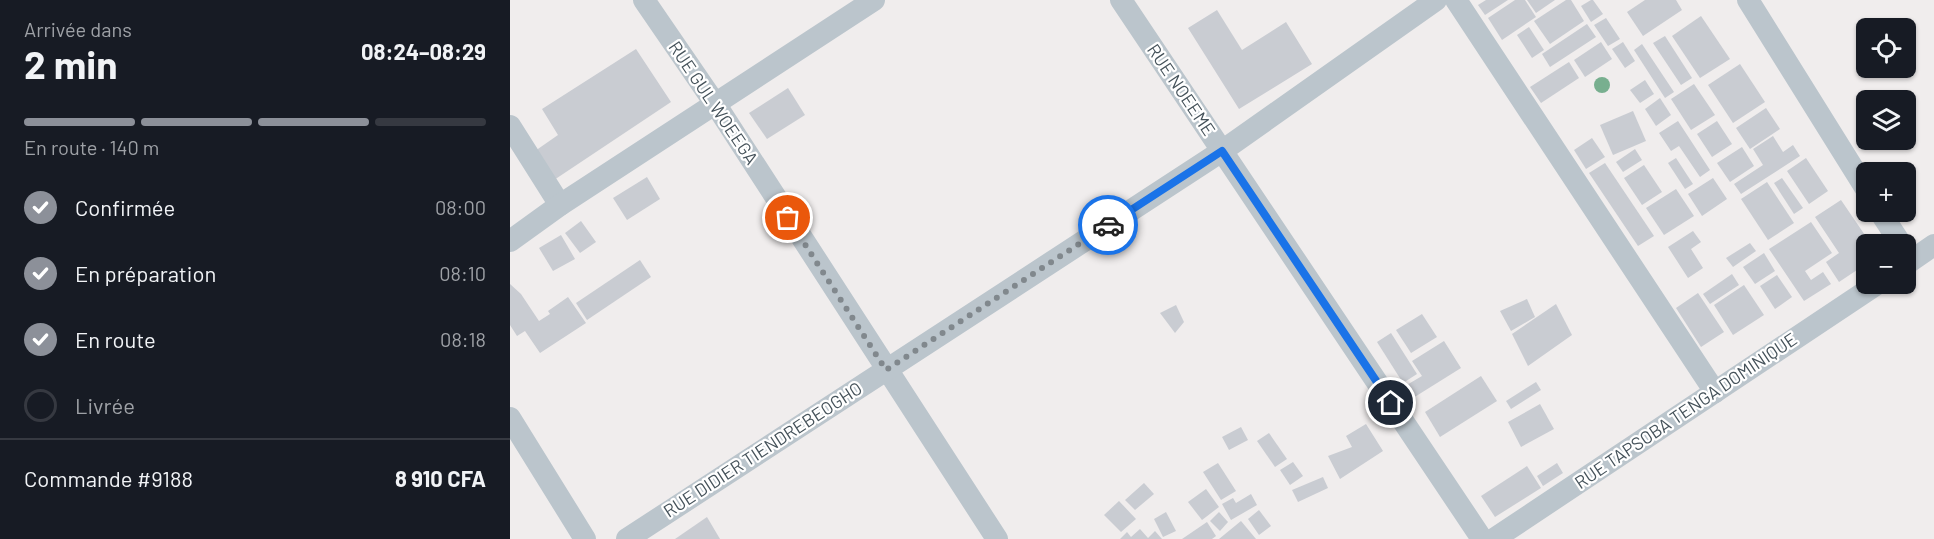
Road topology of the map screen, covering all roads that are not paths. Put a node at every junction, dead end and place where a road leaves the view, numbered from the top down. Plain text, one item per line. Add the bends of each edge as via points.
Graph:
1 (644, 0) edge
2 (874, 0) edge
3 (1121, 0) edge
4 (1456, 0) edge
5 (1748, 0) edge
6 (1426, 3) edge
7 (716, 105) junction
8 (510, 126) edge
9 (1222, 151) junction
10 (1856, 173) edge
11 (560, 205) junction
12 (510, 241) edge
13 (1934, 245) edge
14 (1916, 251) edge
15 (1862, 294) edge
16 (886, 370) junction
17 (1715, 392) junction
18 (510, 418) edge
19 (585, 539) edge
20 (627, 539) edge
21 (997, 539) edge
22 (1482, 539) edge
23 (1494, 539) edge

1 - 7 street, RUE GUL WOEEGA
2 - 7 street
3 - 9 street, RUE NOEEME
4 - 17 street
5 - 10 street
6 - 9 street, RUE DIDIER TIENDREBEOGHO
7 - 11 street
7 - 16 street, RUE GUL WOEEGA
8 - 11 street
9 - 16 street, RUE DIDIER TIENDREBEOGHO
9 - 22 street, RUE NOEEME
11 - 12 street
13 - 14 street
15 - 17 street, RUE TAPSOBA TENGA DOMINIQUE
16 - 20 street, RUE DIDIER TIENDREBEOGHO
16 - 21 street, RUE GUL WOEEGA
17 - 23 street, RUE TAPSOBA TENGA DOMINIQUE
18 - 19 street

